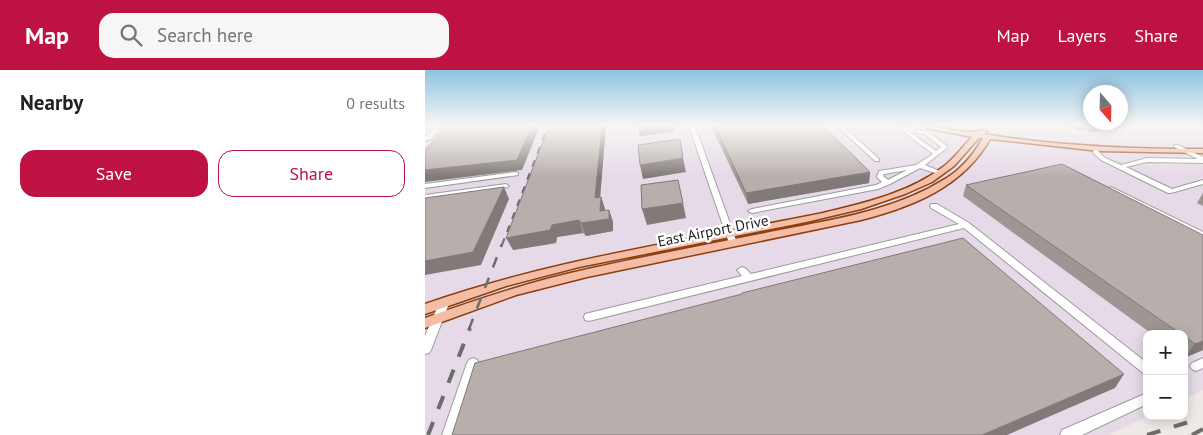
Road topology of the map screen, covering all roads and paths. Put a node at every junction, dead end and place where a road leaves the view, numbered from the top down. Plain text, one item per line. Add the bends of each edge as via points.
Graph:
1 (698, 143) edge
2 (859, 143) edge
3 (922, 143) edge
4 (942, 143) edge
5 (973, 143) edge
6 (981, 143) edge
7 (1053, 143) edge
8 (1076, 143) edge
9 (1203, 145) edge
10 (1177, 146) junction
11 (1096, 149) junction
12 (1187, 152) junction
13 (1203, 152) edge
14 (937, 154) junction
15 (877, 160) dead end
16 (1203, 160) edge
17 (919, 166) junction
18 (1119, 167) junction
19 (940, 173) junction
20 (516, 174) dead end
21 (1203, 182) edge
22 (888, 183) junction
23 (425, 186) edge
24 (506, 186) edge
25 (1104, 186) edge
26 (425, 197) edge
27 (935, 206) dead end
28 (752, 211) dead end
29 (966, 225) junction
30 (1203, 235) edge
31 (731, 239) junction
32 (445, 301) junction
33 (425, 309) edge
34 (440, 317) junction
35 (589, 317) dead end
36 (425, 322) edge
37 (425, 348) edge
38 (473, 363) edge
39 (1143, 367) edge
40 (1143, 400) edge
41 (449, 435) edge
42 (1067, 435) edge

1 - 31 street
2 - 15 lane
3 - 14 street
4 - 14 street via 945,147
5 - 19 main road, East Airport Drive
6 - 31 main road, East Airport Drive via 981,152 957,175 901,204 861,217
7 - 11 main road
8 - 10 main road
9 - 10 main road
10 - 12 lane
11 - 12 main road
11 - 18 lane via 1098,156
12 - 13 main road
12 - 16 lane
14 - 17 street
16 - 18 street via 1147,160
17 - 19 street
17 - 22 street
17 - 22 lane via 881,172 880,177
18 - 21 street via 1171,190
19 - 31 main road, East Airport Drive via 872,203
20 - 23 street
22 - 28 street via 867,190
24 - 26 street
25 - 30 street
27 - 29 street
29 - 35 street via 746,274
29 - 39 street
31 - 32 main road, East Airport Drive via 533,273
31 - 34 main road, East Airport Drive via 523,288
32 - 33 main road, East Airport Drive
32 - 34 street
34 - 36 main road, East Airport Drive
34 - 37 lane
38 - 41 street
40 - 42 street

